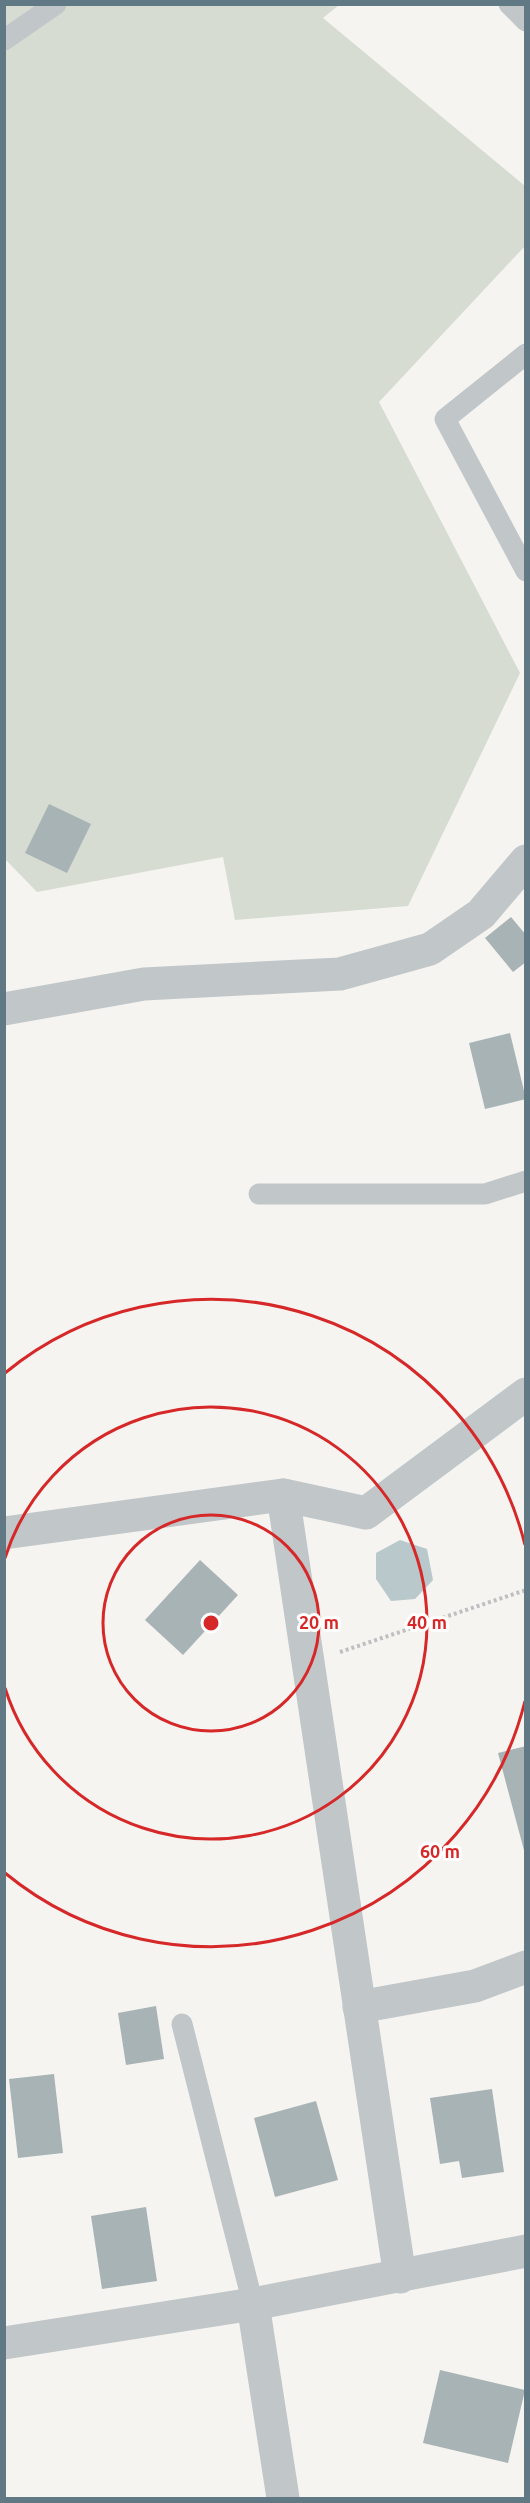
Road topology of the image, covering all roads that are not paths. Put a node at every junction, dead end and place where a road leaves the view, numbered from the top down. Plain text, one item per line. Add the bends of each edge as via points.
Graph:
1 (56, 4) edge
2 (509, 4) edge
3 (525, 21) edge
4 (4, 40) edge
5 (525, 354) edge
6 (525, 571) edge
7 (525, 861) edge
8 (4, 1009) edge
9 (525, 1180) edge
10 (259, 1194) dead end
11 (525, 1394) edge
12 (283, 1495) junction
13 (4, 1533) edge
14 (525, 1967) edge
15 (360, 2007) junction
16 (182, 2024) dead end
17 (525, 2251) edge
18 (400, 2277) junction
19 (253, 2304) junction
20 (4, 2343) edge
21 (283, 2499) edge

1 - 4 lane
2 - 3 lane
5 - 6 lane via 445,418
7 - 8 street via 481,914 430,949 340,974 144,984
9 - 10 lane via 485,1194
11 - 12 street via 366,1513
12 - 13 street
12 - 15 street
14 - 15 street via 475,1986
15 - 18 street
16 - 19 lane
17 - 18 street
18 - 19 street
19 - 20 street
19 - 21 street

